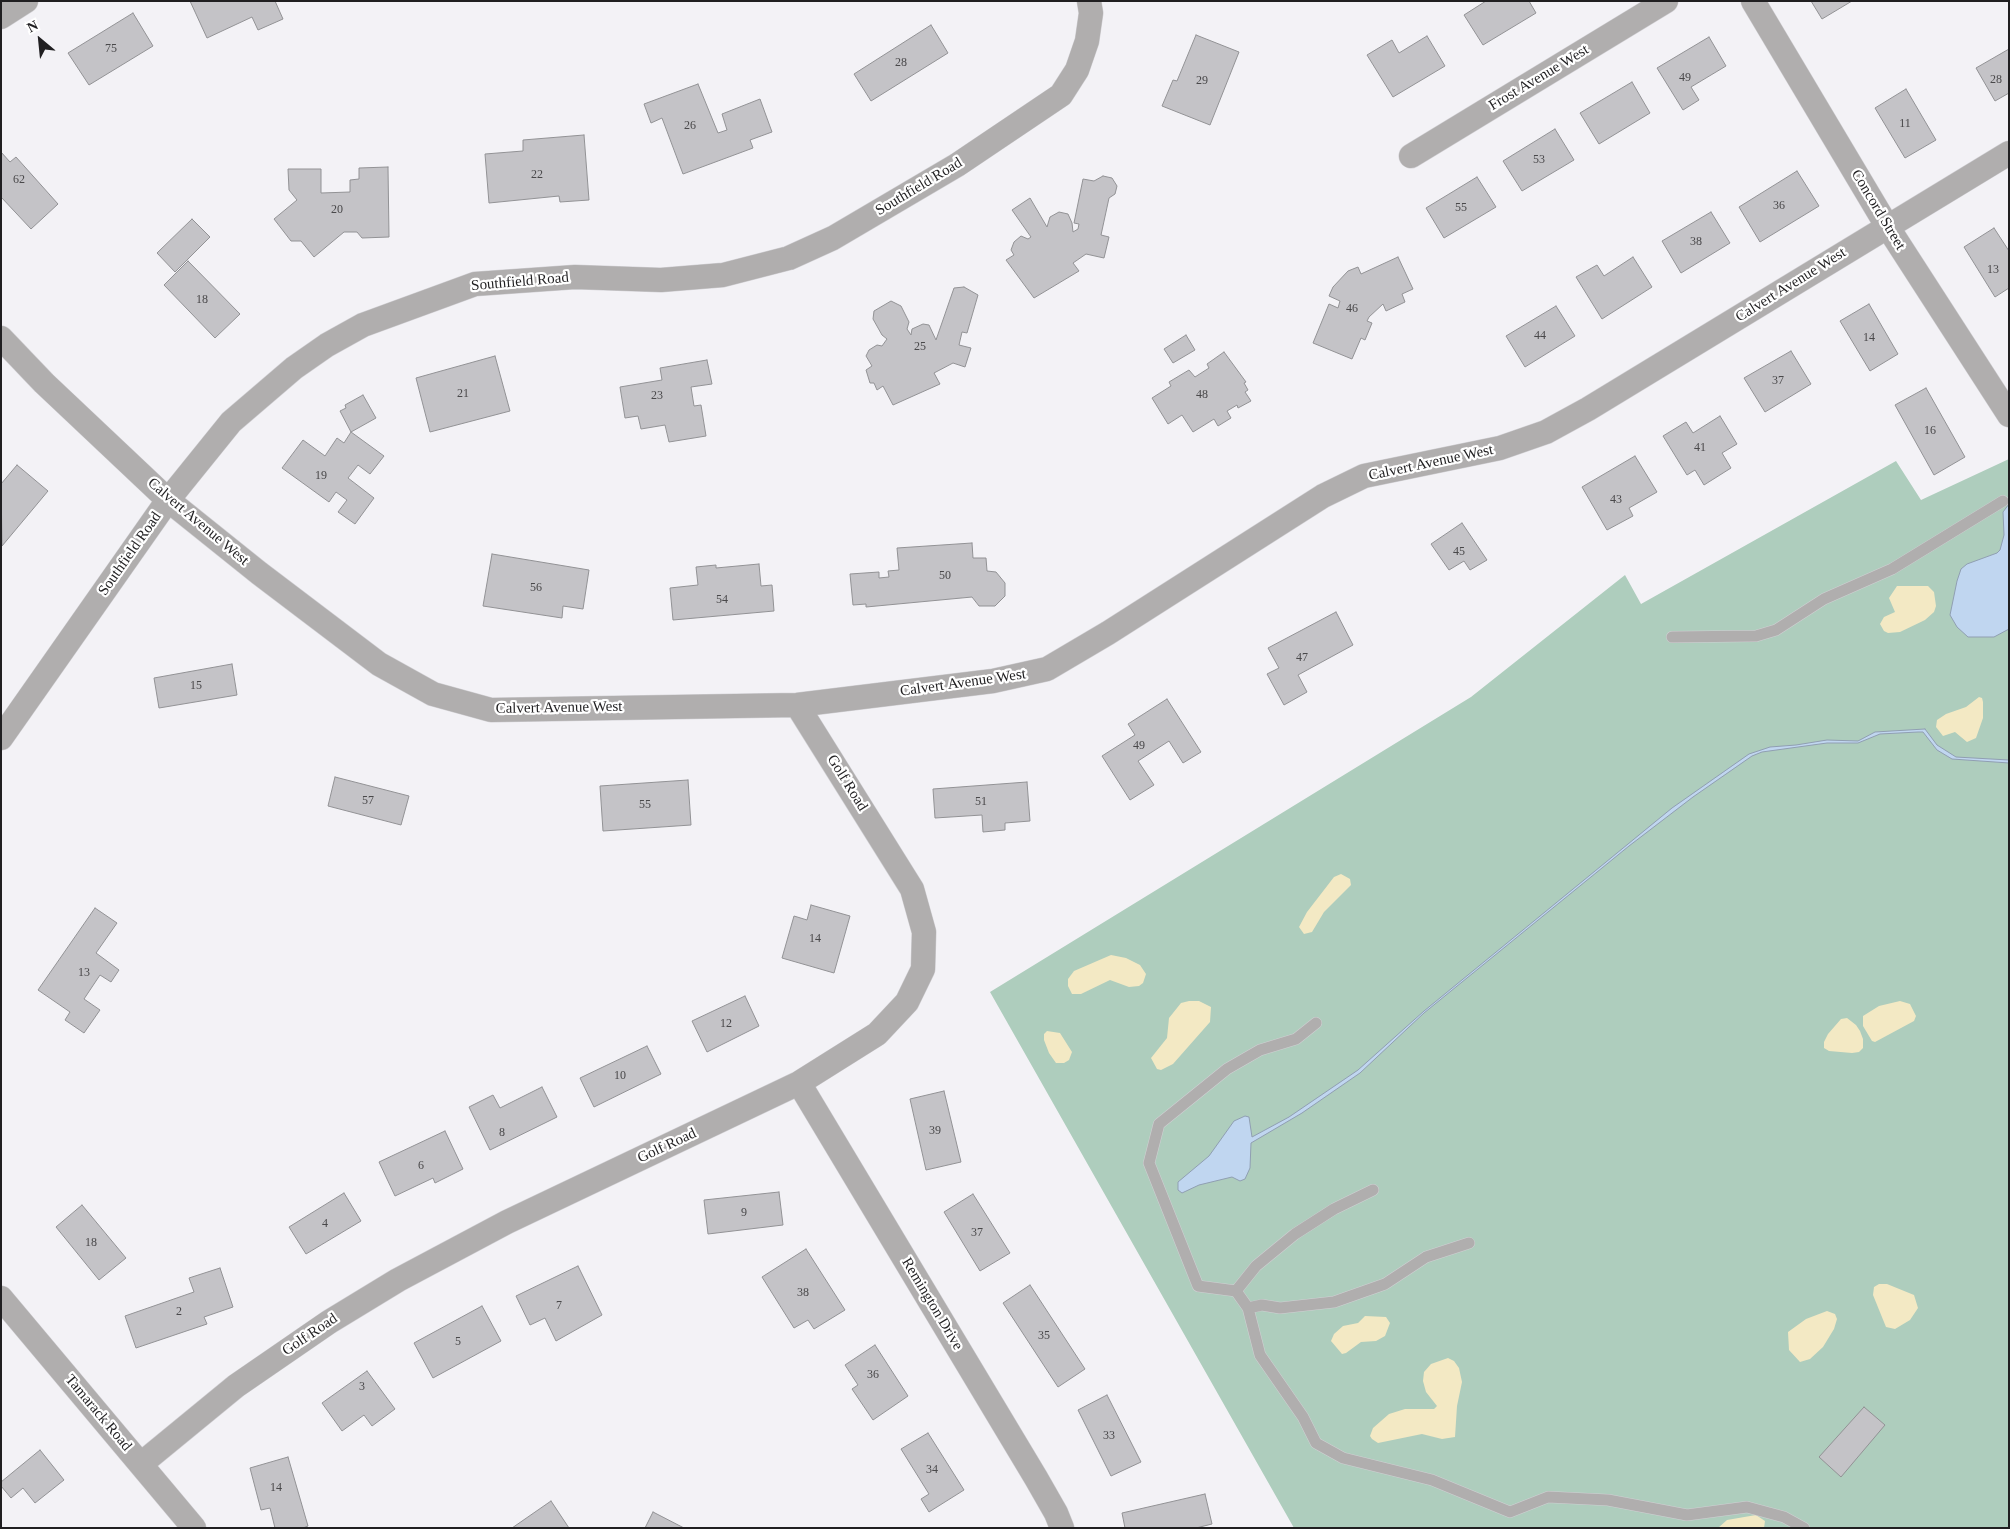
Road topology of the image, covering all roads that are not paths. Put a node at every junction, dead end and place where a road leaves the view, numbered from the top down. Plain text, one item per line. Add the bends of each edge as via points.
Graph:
1 (26, 1) edge
2 (1089, 1) edge
3 (1666, 1) edge
4 (1753, 1) edge
5 (1, 17) edge
6 (2009, 153) edge
7 (1411, 156) dead end
8 (1887, 226) junction
9 (1, 338) edge
10 (2009, 415) edge
11 (168, 500) junction
12 (2003, 501) dead end
13 (1672, 637) dead end
14 (797, 705) junction
15 (1, 738) edge
16 (1316, 1023) dead end
17 (799, 1083) junction
18 (1372, 1190) dead end
19 (1469, 1243) dead end
20 (1236, 1291) junction
21 (1, 1298) edge
22 (1248, 1308) junction
23 (141, 1464) junction
24 (194, 1528) edge
25 (1062, 1528) edge
26 (1804, 1528) edge

1 - 5 street
2 - 11 street, Southfield Road via 1091,14 1087,41 1078,70 1061,96 957,166 833,238 789,258 723,275 660,280 556,278 475,284 372,322 327,345 294,368 231,422
3 - 7 street, Frost Avenue West
4 - 8 street, Concord Street
6 - 8 street, Calvert Avenue West
8 - 10 street, Concord Street
8 - 14 street, Calvert Avenue West via 1546,432 1500,448 1364,476 1323,496 1047,669 992,681
9 - 11 street, Calvert Avenue West
11 - 14 street, Calvert Avenue West via 379,664 433,694 491,710
11 - 15 street, Southfield Road
12 - 13 lane via 1892,568 1824,599 1776,630 1756,636
14 - 17 street, Golf Road via 912,889 924,932 923,969 907,1002 877,1034
16 - 20 lane via 1296,1039 1260,1050 1227,1069 1159,1124 1149,1163 1198,1286
17 - 23 street, Golf Road via 507,1222 398,1280 329,1322 236,1386
17 - 25 street, Remington Drive via 1036,1478
18 - 20 lane via 1295,1234 1256,1266
19 - 22 lane via 1426,1257 1385,1284 1334,1302
20 - 22 lane
21 - 23 street, Tamarack Road
22 - 26 lane via 1260,1355 1303,1417 1316,1443 1343,1458 1432,1480 1510,1512 1548,1498 1608,1500 1686,1515 1747,1507 1784,1517
23 - 24 street, Tamarack Road

